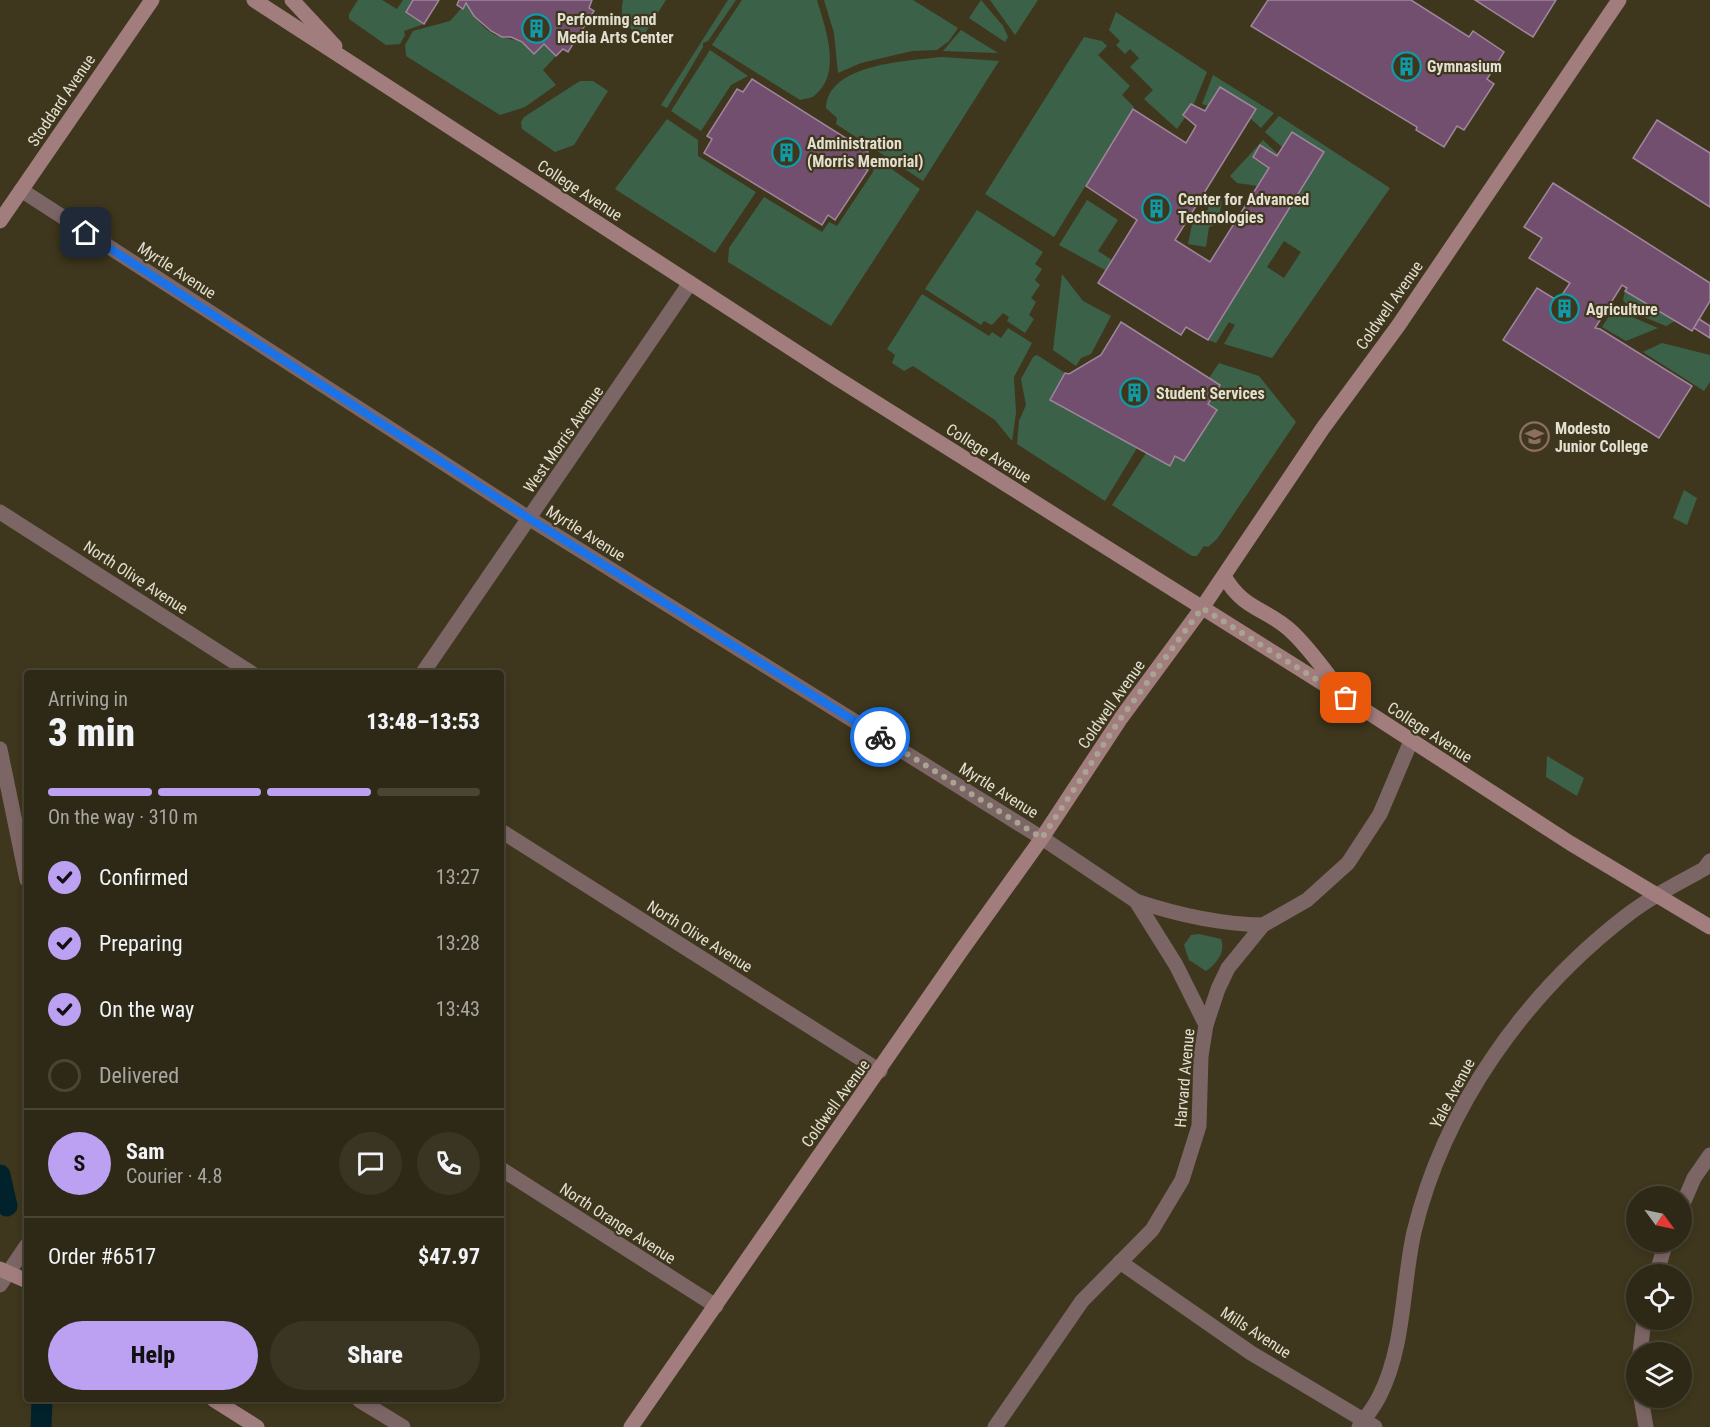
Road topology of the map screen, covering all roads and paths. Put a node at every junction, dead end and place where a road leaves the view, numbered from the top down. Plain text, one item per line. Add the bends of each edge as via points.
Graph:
1 (152, 0) edge
2 (254, 0) edge
3 (292, 0) edge
4 (1619, 0) edge
5 (349, 61) junction
6 (21, 190) junction
7 (0, 221) edge
8 (690, 283) junction
9 (0, 512) edge
10 (530, 519) junction
11 (1224, 576) junction
12 (1202, 608) junction
13 (247, 670) edge
14 (425, 670) edge
15 (1346, 698) junction
16 (1411, 741) junction
17 (0, 748) edge
18 (504, 833) edge
19 (1042, 838) junction
20 (24, 859) edge
21 (1710, 861) edge
22 (1660, 895) junction
23 (1136, 901) junction
24 (1263, 925) junction
25 (1710, 927) edge
26 (1206, 1025) junction
27 (879, 1071) junction
28 (1710, 1155) edge
29 (504, 1171) edge
30 (1691, 1186) edge
31 (24, 1249) edge
32 (1120, 1262) junction
33 (3, 1276) edge
34 (24, 1280) edge
35 (716, 1306) junction
36 (217, 1402) edge
37 (362, 1402) edge
38 (1643, 1408) edge
39 (1366, 1425) edge
40 (257, 1427) edge
41 (403, 1427) edge
42 (631, 1427) edge
43 (995, 1427) edge
44 (1646, 1427) edge

1 - 6 street, Stoddard Avenue
2 - 5 street, College Avenue
3 - 5 street
4 - 11 street, Coldwell Avenue
5 - 8 street, College Avenue
6 - 7 street, Stoddard Avenue
6 - 10 street, Myrtle Avenue
8 - 10 street, West Morris Avenue
8 - 12 street, College Avenue
9 - 13 street, North Olive Avenue
10 - 14 street, West Morris Avenue
10 - 19 street, Myrtle Avenue
11 - 12 street, Coldwell Avenue
11 - 15 street via 1243,600 1290,630
12 - 15 street, College Avenue
12 - 19 street, Coldwell Avenue via 1121,718
15 - 16 street, College Avenue
16 - 22 street, College Avenue via 1569,843
16 - 24 street, Harvard Avenue via 1380,814 1348,863 1306,900
17 - 20 street
18 - 27 street, North Olive Avenue
19 - 23 street, Myrtle Avenue
19 - 27 street, Coldwell Avenue
21 - 22 street, Yale Avenue via 1704,869
22 - 25 street, College Avenue
22 - 39 street, Yale Avenue via 1627,915 1548,987 1494,1052 1452,1127 1414,1231 1396,1345
23 - 24 street, Myrtle Avenue via 1177,914
23 - 26 street, Myrtle Avenue via 1176,965
24 - 26 street, Harvard Avenue via 1228,968
26 - 32 street, Harvard Avenue via 1199,1126 1193,1153 1152,1230
27 - 35 street, Coldwell Avenue
28 - 30 street
29 - 35 street, North Orange Avenue
31 - 33 street
32 - 39 street, Mills Avenue
32 - 43 street, Harvard Avenue via 1082,1301
33 - 34 street
35 - 42 street, Coldwell Avenue
36 - 40 street
37 - 41 street
38 - 44 street

